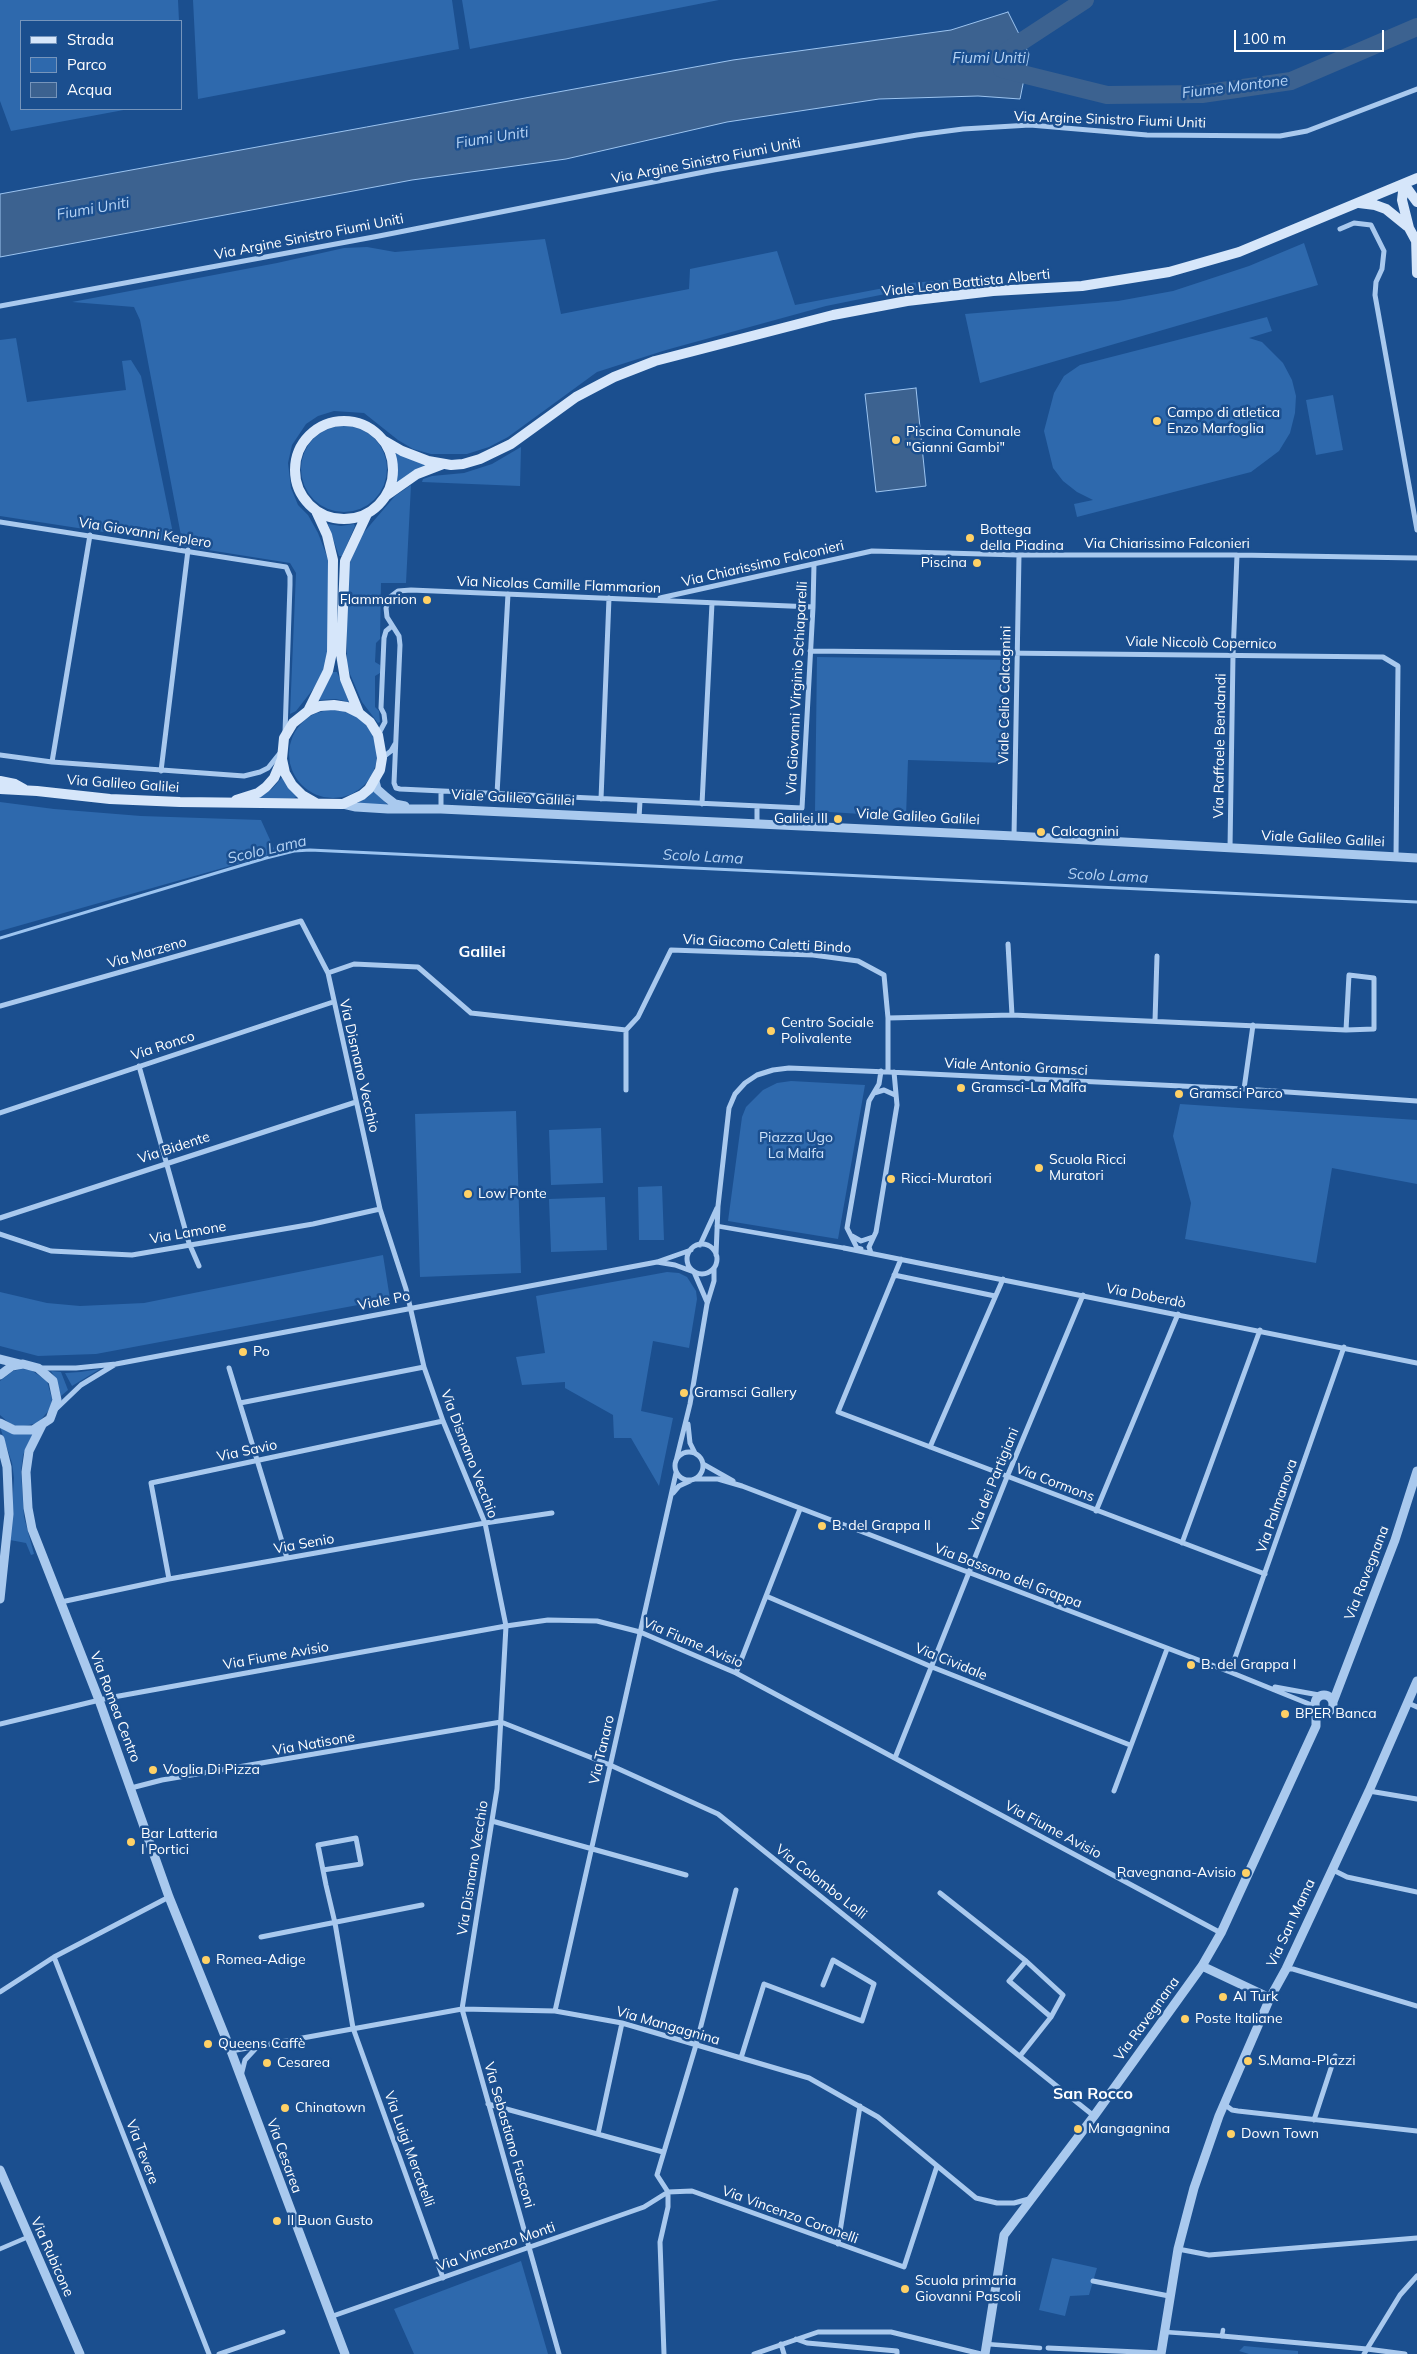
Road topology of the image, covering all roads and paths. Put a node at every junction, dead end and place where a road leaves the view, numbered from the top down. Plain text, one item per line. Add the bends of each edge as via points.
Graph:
1 (1417, 89) edge
2 (1417, 178) edge
3 (1404, 184) junction
4 (1417, 202) edge
5 (1358, 203) junction
6 (1340, 229) dead end
7 (1413, 229) edge
8 (1416, 241) edge
9 (1417, 273) edge
10 (0, 306) edge
11 (383, 440) junction
12 (443, 464) junction
13 (386, 496) junction
14 (316, 511) junction
15 (367, 514) junction
16 (0, 522) edge
17 (1417, 530) edge
18 (90, 535) junction
19 (188, 550) junction
20 (1019, 555) junction
21 (1237, 555) junction
22 (1417, 558) edge
23 (814, 564) junction
24 (508, 594) junction
25 (609, 598) junction
26 (653, 600) junction
27 (712, 603) junction
28 (813, 607) junction
29 (392, 626) junction
30 (810, 650) junction
31 (1017, 652) junction
32 (1233, 655) junction
33 (308, 711) junction
34 (359, 713) junction
35 (397, 713) junction
36 (384, 714) junction
37 (378, 735) junction
38 (284, 738) junction
39 (396, 742) junction
40 (0, 755) edge
41 (282, 755) junction
42 (382, 758) junction
43 (52, 762) junction
44 (161, 771) junction
45 (375, 781) junction
46 (0, 782) edge
47 (0, 789) edge
48 (25, 790) junction
49 (441, 791) junction
50 (497, 794) junction
51 (601, 799) junction
52 (640, 801) junction
53 (220, 802) junction
54 (316, 803) junction
55 (343, 804) junction
56 (702, 804) junction
57 (757, 806) junction
58 (418, 808) junction
59 (442, 809) junction
60 (639, 818) junction
61 (757, 824) junction
62 (1014, 836) junction
63 (1230, 848) junction
64 (1396, 857) junction
65 (1417, 858) edge
66 (301, 921) joint
67 (1008, 944) dead end
68 (1157, 956) dead end
69 (328, 973) junction
70 (333, 1002) junction
71 (0, 1006) edge
72 (1012, 1016) junction
73 (888, 1018) junction
74 (1155, 1020) junction
75 (1253, 1025) junction
76 (626, 1030) junction
77 (1346, 1030) junction
78 (139, 1066) junction
79 (881, 1072) junction
80 (891, 1072) junction
81 (1244, 1089) junction
82 (626, 1090) dead end
83 (874, 1093) junction
84 (895, 1096) junction
85 (356, 1102) junction
86 (1417, 1102) edge
87 (0, 1113) edge
88 (166, 1162) junction
89 (718, 1206) junction
90 (380, 1209) junction
91 (0, 1218) edge
92 (717, 1226) junction
93 (0, 1234) edge
94 (851, 1236) junction
95 (874, 1236) junction
96 (189, 1243) junction
97 (700, 1245) junction
98 (844, 1248) joint
99 (691, 1250) junction
100 (871, 1253) junction
101 (716, 1255) junction
102 (901, 1259) junction
103 (657, 1262) junction
104 (199, 1266) dead end
105 (714, 1268) junction
106 (694, 1272) junction
107 (894, 1275) junction
108 (1004, 1279) junction
109 (1083, 1295) junction
110 (995, 1296) junction
111 (707, 1304) junction
112 (410, 1308) junction
113 (1178, 1314) junction
114 (1260, 1330) junction
115 (1344, 1347) junction
116 (0, 1359) edge
117 (1417, 1363) edge
118 (23, 1364) junction
119 (116, 1364) junction
120 (424, 1367) junction
121 (38, 1368) junction
122 (229, 1368) dead end
123 (0, 1374) edge
124 (240, 1403) junction
125 (690, 1404) junction
126 (55, 1410) junction
127 (443, 1421) junction
128 (0, 1423) edge
129 (42, 1425) junction
130 (0, 1439) edge
131 (930, 1447) junction
132 (696, 1454) junction
133 (258, 1460) junction
134 (676, 1461) junction
135 (703, 1464) junction
136 (1417, 1471) edge
137 (676, 1473) junction
138 (1007, 1476) junction
139 (694, 1480) junction
140 (742, 1486) junction
141 (673, 1494) junction
142 (800, 1509) junction
143 (1096, 1511) junction
144 (552, 1513) dead end
145 (485, 1523) junction
146 (1182, 1544) junction
147 (287, 1558) junction
148 (970, 1573) junction
149 (1265, 1574) junction
150 (169, 1579) junction
151 (766, 1596) junction
152 (0, 1599) edge
153 (60, 1602) junction
154 (506, 1626) junction
155 (640, 1632) junction
156 (1167, 1649) junction
157 (932, 1667) junction
158 (1230, 1672) junction
159 (736, 1673) junction
160 (1417, 1681) edge
161 (1339, 1684) junction
162 (1267, 1686) junction
163 (1322, 1695) junction
164 (99, 1700) junction
165 (1333, 1702) junction
166 (1413, 1705) edge
167 (1315, 1708) junction
168 (501, 1722) junction
169 (0, 1724) edge
170 (1130, 1745) junction
171 (896, 1758) junction
172 (610, 1765) junction
173 (131, 1788) junction
174 (1114, 1791) dead end
175 (1369, 1791) junction
176 (1417, 1800) edge
177 (492, 1822) junction
178 (592, 1848) junction
179 (1331, 1869) junction
180 (323, 1870) junction
181 (686, 1875) dead end
182 (736, 1890) dead end
183 (1417, 1892) edge
184 (940, 1893) dead end
185 (170, 1897) junction
186 (422, 1905) dead end
187 (335, 1922) junction
188 (1221, 1933) junction
189 (261, 1938) dead end
190 (54, 1957) junction
191 (1026, 1961) junction
192 (1202, 1966) junction
193 (1286, 1969) junction
194 (823, 1985) dead end
195 (0, 1992) edge
196 (1270, 1998) junction
197 (1417, 2006) edge
198 (462, 2009) junction
199 (555, 2010) junction
200 (1051, 2017) junction
201 (622, 2023) junction
202 (353, 2028) junction
203 (696, 2045) junction
204 (258, 2046) junction
205 (231, 2051) junction
206 (1020, 2056) junction
207 (1335, 2056) dead end
208 (741, 2058) junction
209 (241, 2079) junction
210 (488, 2104) junction
211 (1224, 2104) junction
212 (860, 2106) junction
213 (1094, 2116) junction
214 (1314, 2120) junction
215 (1417, 2131) edge
216 (598, 2134) junction
217 (663, 2152) junction
218 (937, 2166) junction
219 (0, 2170) edge
220 (668, 2192) junction
221 (1032, 2198) junction
222 (28, 2237) junction
223 (1417, 2238) edge
224 (838, 2244) junction
225 (529, 2248) junction
226 (0, 2249) edge
227 (1178, 2249) junction
228 (1417, 2276) edge
229 (443, 2278) junction
230 (1093, 2281) dead end
231 (1169, 2296) junction
232 (330, 2318) junction
233 (283, 2332) dead end
234 (1163, 2332) junction
235 (1223, 2333) joint
236 (795, 2339) junction
237 (781, 2344) junction
238 (986, 2344) junction
239 (1040, 2348) dead end
240 (1048, 2348) dead end
241 (1366, 2352) edge
242 (1161, 2353) edge
243 (80, 2354) edge
244 (209, 2354) edge
245 (219, 2354) edge
246 (345, 2354) edge
247 (559, 2354) edge
248 (664, 2354) edge
249 (754, 2354) edge
250 (784, 2354) edge
251 (897, 2354) edge
252 (981, 2354) edge
253 (985, 2354) edge
254 (1405, 2354) edge

1 - 10 street, Via Argine Sinistro Fiumi Uniti via 1307,130 1280,136 1147,134 1030,125 899,137
2 - 3 main road, Viale Leon Battista Alberti
3 - 4 main road
3 - 5 main road, Viale Leon Battista Alberti
3 - 7 main road via 1402,200
5 - 7 main road via 1386,209
5 - 12 main road, Viale Leon Battista Alberti via 1239,252 1169,272 1082,286 907,300 833,315 655,361 576,397 510,444 480,459 463,464
6 - 17 street via 1354,223 1371,225 1384,251 1375,295
7 - 8 main road
8 - 9 main road
11 - 12 main road, Viale Leon Battista Alberti via 402,452
11 - 13 main road via 393,467 392,482
11 - 14 main road via 358,422 342,420 327,423 308,436 296,456 294,472 301,494
12 - 13 main road, Viale Leon Battista Alberti via 418,474
13 - 15 main road
14 - 15 main road via 341,519
14 - 33 main road via 327,535 333,560 332,643 328,672
15 - 34 main road via 345,561 341,654 345,679
16 - 18 street, Via Giovanni Keplero
18 - 19 street, Via Giovanni Keplero
18 - 43 street
19 - 38 street, Via Giovanni Keplero via 286,567 290,585
19 - 44 street
20 - 21 street, Via Chiarissimo Falconieri
20 - 23 street, Via Chiarissimo Falconieri via 872,551
20 - 31 street, Viale Celio Calcagnini
21 - 22 street, Via Chiarissimo Falconieri
21 - 32 street, Via Raffaele Bendandi
23 - 26 street, Via Chiarissimo Falconieri
23 - 28 street, Via Giovanni Virginio Schiaparelli
24 - 25 street, Via Nicolas Camille Flammarion
24 - 29 street, Via Nicolas Camille Flammarion via 398,591 390,597 386,608
24 - 50 street
25 - 26 street, Via Nicolas Camille Flammarion
25 - 51 street
26 - 27 street, Via Nicolas Camille Flammarion
27 - 28 street, Via Nicolas Camille Flammarion
27 - 56 street
28 - 30 street, Via Giovanni Virginio Schiaparelli
29 - 35 street, Via Nicolas Camille Flammarion via 400,645
29 - 36 street via 384,638 381,708
30 - 31 street, Viale Niccolò Copernico
30 - 57 street, Via Giovanni Virginio Schiaparelli via 802,808
31 - 32 street, Viale Niccolò Copernico
31 - 62 street, Viale Celio Calcagnini
32 - 63 street, Via Raffaele Bendandi
32 - 64 street, Viale Niccolò Copernico via 1383,658 1398,666
33 - 34 main road via 334,705
33 - 38 main road
34 - 37 main road
35 - 36 street
35 - 39 street, Via Nicolas Camille Flammarion
36 - 37 street via 385,722
37 - 42 main road
38 - 41 main road
39 - 42 street
39 - 49 street, Via Giovanni Virginio Schiaparelli via 396,788
40 - 43 street
41 - 44 street via 268,768 252,774
41 - 53 main road, Via Galileo Galilei via 274,778 258,793
41 - 54 main road via 285,773 292,785
42 - 45 main road
43 - 44 street
45 - 55 main road via 362,795
45 - 58 street via 377,789 395,804
46 - 48 main road, Via Galileo Galilei via 15,784
47 - 48 main road, Via Galileo Galilei
48 - 53 main road, Via Galileo Galilei via 110,799
49 - 50 street, Via Giovanni Virginio Schiaparelli
49 - 59 street
50 - 51 street, Via Giovanni Virginio Schiaparelli
51 - 52 street, Via Giovanni Virginio Schiaparelli
52 - 56 street, Via Giovanni Virginio Schiaparelli
52 - 60 street
53 - 54 main road, Via Galileo Galilei
54 - 55 main road
55 - 58 street via 356,808
56 - 57 street, Via Giovanni Virginio Schiaparelli
57 - 61 street
58 - 59 street, Viale Galileo Galilei
59 - 60 street, Viale Galileo Galilei
60 - 61 street, Viale Galileo Galilei
61 - 62 street, Viale Galileo Galilei
62 - 63 street, Viale Galileo Galilei
63 - 64 street, Viale Galileo Galilei
64 - 65 street, Viale Galileo Galilei
66 - 69 street, Via Dismano Vecchio
66 - 71 street, Via Marzeno
67 - 72 street
68 - 74 street
69 - 70 street, Via Dismano Vecchio
69 - 76 street via 354,964 418,968 471,1013
70 - 78 street, Via Ronco
70 - 85 street, Via Dismano Vecchio
72 - 73 street
72 - 74 street
73 - 76 street, Via Giacomo Caletti Bindo via 884,975 858,961 813,955 671,950 638,1017
73 - 80 street, Via Giacomo Caletti Bindo
74 - 75 street
75 - 77 street
75 - 81 street
76 - 82 street
77 - 77 street via 1374,1029 1374,978 1349,975
78 - 87 street, Via Ronco
78 - 88 street
79 - 80 street, Viale Antonio Gramsci
79 - 83 street
79 - 89 street, Viale Antonio Gramsci via 789,1068 757,1075 745,1084 735,1094 727,1115
80 - 81 street, Viale Antonio Gramsci
80 - 84 street
81 - 86 street, Viale Antonio Gramsci
83 - 84 street via 884,1090
83 - 94 street via 869,1101 847,1228
84 - 95 street via 897,1105
85 - 88 street, Via Bidente
85 - 90 street, Via Dismano Vecchio
88 - 91 street, Via Bidente
88 - 96 street
89 - 92 street, Viale Antonio Gramsci
89 - 97 street, Viale Antonio Gramsci
90 - 96 street, Via Lamone via 313,1224
90 - 112 street, Via Dismano Vecchio
92 - 98 street
92 - 101 street, Viale Antonio Gramsci
93 - 96 street, Via Lamone via 51,1251 132,1255
94 - 95 street via 861,1241
94 - 100 street via 857,1248
95 - 100 street via 869,1247
96 - 104 street
97 - 99 street
97 - 101 street via 708,1246
98 - 100 street
99 - 103 street, Viale Po
99 - 106 street via 687,1259
100 - 102 street, Via Doberdò
101 - 105 street
102 - 107 street
102 - 108 street, Via Doberdò
103 - 106 street, Viale Po
103 - 112 street, Viale Po
105 - 106 street via 707,1273
105 - 111 street
106 - 111 street
107 - 110 street
107 - 131 street, Via Cormons via 838,1412
108 - 109 street, Via Doberdò
108 - 110 street
109 - 113 street, Via Doberdò
109 - 138 street, Via dei Partigiani
110 - 131 street
111 - 125 street
112 - 119 street, Viale Po
112 - 120 street, Via Dismano Vecchio
113 - 114 street, Via Doberdò
113 - 143 street
114 - 115 street, Via Doberdò
114 - 146 street
115 - 117 street, Via Doberdò
115 - 149 street, Via Palmanova
116 - 118 street
118 - 121 street
118 - 123 street via 12,1366
119 - 121 street, Viale Po
119 - 126 street, Viale Po via 81,1385
120 - 124 street
120 - 127 street, Via Dismano Vecchio
121 - 126 street via 53,1381
122 - 124 street
124 - 133 street
125 - 132 street via 687,1431
125 - 134 street
126 - 129 street, Via Romea Centro
127 - 133 street, Via Savio
127 - 145 street, Via Dismano Vecchio
128 - 129 street via 24,1431
129 - 153 street, Via Romea Centro via 27,1460 26,1496 30,1524
130 - 152 street via 9,1492
131 - 138 street, Via Cormons
132 - 134 street via 682,1454
132 - 135 street
133 - 147 street
133 - 150 street, Via Savio via 151,1483
134 - 137 street
135 - 139 street via 702,1473
135 - 140 street, Via Bassano del Grappa
136 - 161 street, Via Ravegnana via 1395,1540
137 - 139 street via 682,1479
137 - 141 street, Via Tanaro
138 - 143 street, Via Cormons
138 - 148 street, Via dei Partigiani
139 - 140 street, Via Bassano del Grappa via 718,1479
139 - 141 street via 679,1486
140 - 142 street, Via Bassano del Grappa
141 - 155 street, Via Tanaro
142 - 148 street, Via Bassano del Grappa
142 - 151 street
143 - 146 street, Via Cormons
144 - 145 street, Via Senio
145 - 147 street, Via Senio
145 - 154 street, Via Dismano Vecchio
146 - 149 street, Via Cormons
147 - 150 street, Via Senio
148 - 156 street, Via Bassano del Grappa
148 - 157 street, Via dei Partigiani
149 - 158 street, Via Palmanova
150 - 153 street, Via Senio
151 - 157 street, Via Cividale
151 - 159 street
153 - 164 street, Via Romea Centro
154 - 155 street, Via Fiume Avisio via 548,1620 597,1621
154 - 164 street, Via Fiume Avisio
154 - 168 street, Via Dismano Vecchio
155 - 159 street, Via Fiume Avisio
155 - 172 street, Via Tanaro
156 - 158 street, Via Bassano del Grappa
156 - 170 street
157 - 170 street, Via Cividale
157 - 171 street, Via dei Partigiani
158 - 162 street, Via Bassano del Grappa
159 - 171 street, Via Fiume Avisio
160 - 166 street, Via San Mama
161 - 163 street
161 - 165 street, Via Ravegnana
162 - 163 street, Via Bassano del Grappa
162 - 167 street, Via Bassano del Grappa
163 - 165 street via 1330,1697
163 - 167 street via 1315,1700
164 - 169 street, Via Fiume Avisio
164 - 173 street, Via Romea Centro
165 - 167 street via 1327,1712 1321,1713
166 - 175 street, Via San Mama
167 - 188 street, Via Ravegnana via 1316,1726
168 - 172 street, Via Colombo Lolli
168 - 173 street, Via Natisone
168 - 177 street, Via Dismano Vecchio
170 - 174 street
171 - 188 street, Via Fiume Avisio
172 - 178 street, Via Tanaro
172 - 206 street, Via Colombo Lolli via 718,1814
173 - 185 street, Via Romea Centro
175 - 176 street
175 - 179 street, Via San Mama
177 - 178 street
177 - 198 street, Via Dismano Vecchio
178 - 181 street
178 - 199 street, Via Tanaro
179 - 183 street via 1347,1877
179 - 193 street, Via San Mama
180 - 180 street, Via Luigi Mercatelli via 318,1846 356,1838 361,1864
180 - 187 street, Via Luigi Mercatelli
182 - 203 street
184 - 191 street
185 - 190 street
185 - 205 street, Via Romea Centro
186 - 187 street
187 - 189 street
187 - 202 street, Via Luigi Mercatelli
188 - 192 street, Via Ravegnana
190 - 195 street
190 - 244 street, Via Tevere
191 - 200 street via 1063,1995
191 - 200 street via 1009,1981
192 - 196 street
192 - 213 street, Via Ravegnana
193 - 196 street, Via San Mama
193 - 197 street
194 - 208 street via 833,1960 874,1984 862,2021 764,1984
196 - 211 street, Via San Mama
198 - 199 street, Via Mangagnina
198 - 202 street, Via Mangagnina
198 - 210 street, Via Sebastiano Fusconi
199 - 201 street, Via Mangagnina
200 - 206 street
201 - 203 street, Via Mangagnina
201 - 216 street
202 - 204 street, Via Mangagnina
202 - 229 street, Via Luigi Mercatelli
203 - 208 street, Via Mangagnina
203 - 217 street
204 - 205 street, Via Mangagnina
204 - 209 street via 245,2060
205 - 209 street, Via Cesarea
206 - 213 street, Via Colombo Lolli
207 - 214 street
208 - 212 street, Via Mangagnina via 809,2078
209 - 232 street, Via Cesarea
210 - 216 street
210 - 225 street, Via Sebastiano Fusconi
211 - 214 street via 1232,2110
211 - 227 street, Via San Mama via 1194,2188
212 - 218 street, Via Mangagnina
212 - 224 street
213 - 221 street, Via Ravegnana
214 - 215 street
216 - 217 street
217 - 220 street via 657,2175
218 - 221 street, Via Mangagnina via 976,2198 1014,2203
218 - 224 street, Via Vincenzo Coronelli via 904,2267
219 - 222 street, Via Rubicone
220 - 224 street, Via Vincenzo Coronelli via 692,2191
220 - 225 street, Via Vincenzo Monti via 644,2207
220 - 248 street via 660,2242
221 - 238 street, Via Ravegnana via 1004,2235
222 - 226 street
222 - 243 street, Via Rubicone
223 - 227 street via 1209,2255
225 - 229 street, Via Vincenzo Monti
225 - 247 street, Via Sebastiano Fusconi
227 - 231 street, Via San Mama
228 - 241 street via 1400,2295
229 - 232 street, Via Vincenzo Monti
230 - 231 street
231 - 234 street, Via San Mama
232 - 246 street, Via Cesarea
233 - 245 street
234 - 235 street
234 - 242 street, Via San Mama
235 - 241 street
236 - 237 street
236 - 251 street via 897,2351
236 - 252 street via 818,2332 891,2332
237 - 249 street
237 - 250 street
238 - 239 street
238 - 253 street, Via Ravegnana
240 - 242 street
241 - 254 street

